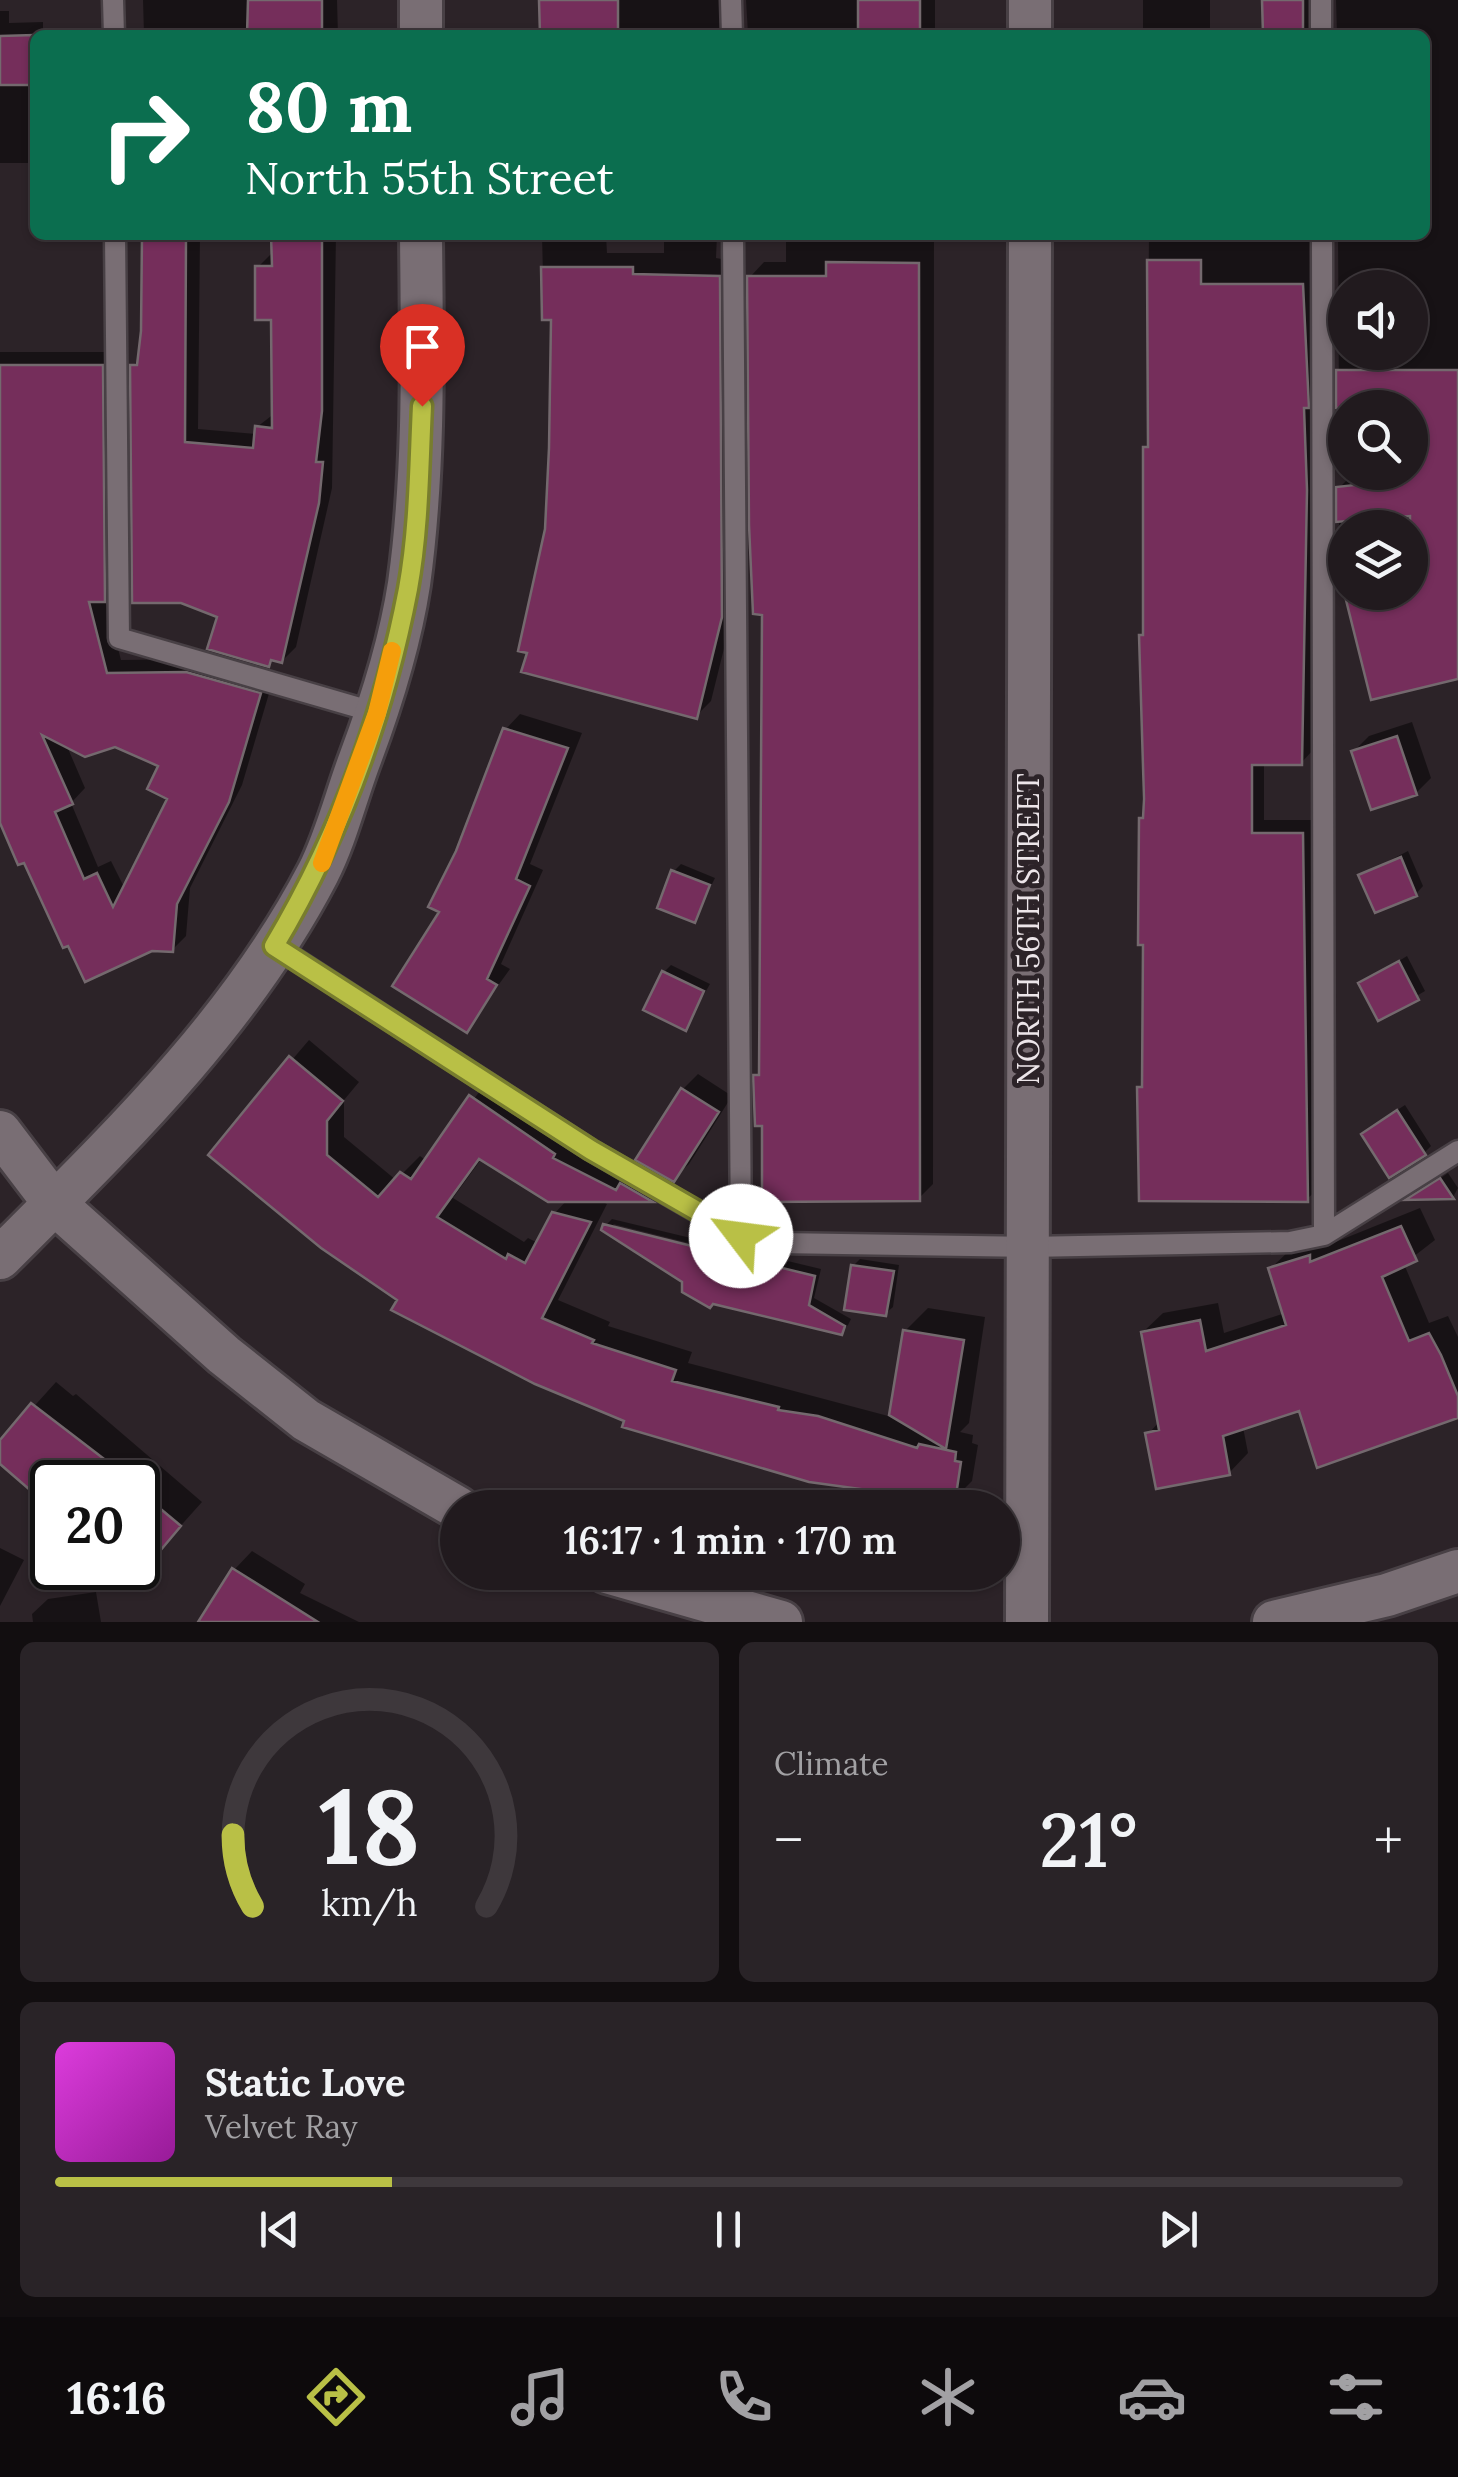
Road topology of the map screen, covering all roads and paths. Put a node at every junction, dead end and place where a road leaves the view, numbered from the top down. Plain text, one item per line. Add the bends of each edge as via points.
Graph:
1 (113, 0) edge
2 (421, 0) edge
3 (731, 0) edge
4 (1030, 0) edge
5 (1321, 0) edge
6 (114, 30) edge
7 (421, 30) edge
8 (732, 30) edge
9 (1030, 30) edge
10 (1322, 30) edge
11 (115, 240) edge
12 (422, 240) edge
13 (733, 240) edge
14 (1030, 240) edge
15 (1322, 240) edge
16 (377, 713) junction
17 (274, 946) junction
18 (0, 1132) edge
19 (1458, 1151) edge
20 (54, 1204) junction
21 (1324, 1235) junction
22 (741, 1236) junction
23 (1028, 1247) junction
24 (0, 1258) edge
25 (440, 1498) edge
26 (1458, 1571) edge
27 (670, 1590) edge
28 (781, 1622) edge
29 (1027, 1622) edge
30 (1274, 1622) edge

1 - 6 lane
2 - 7 street
3 - 8 lane
4 - 9 street
5 - 10 lane
11 - 16 lane via 119,638
12 - 16 street via 418,508 408,588
13 - 22 lane
14 - 23 street, NORTH 56TH STREET
15 - 21 lane
16 - 17 street via 319,870
17 - 20 street via 195,1054
17 - 22 lane via 591,1150
18 - 20 street
19 - 21 lane
20 - 24 street
20 - 25 street via 306,1420
21 - 23 lane via 1290,1242
22 - 23 lane
23 - 29 street, NORTH 56TH STREET
26 - 30 street
27 - 28 street

